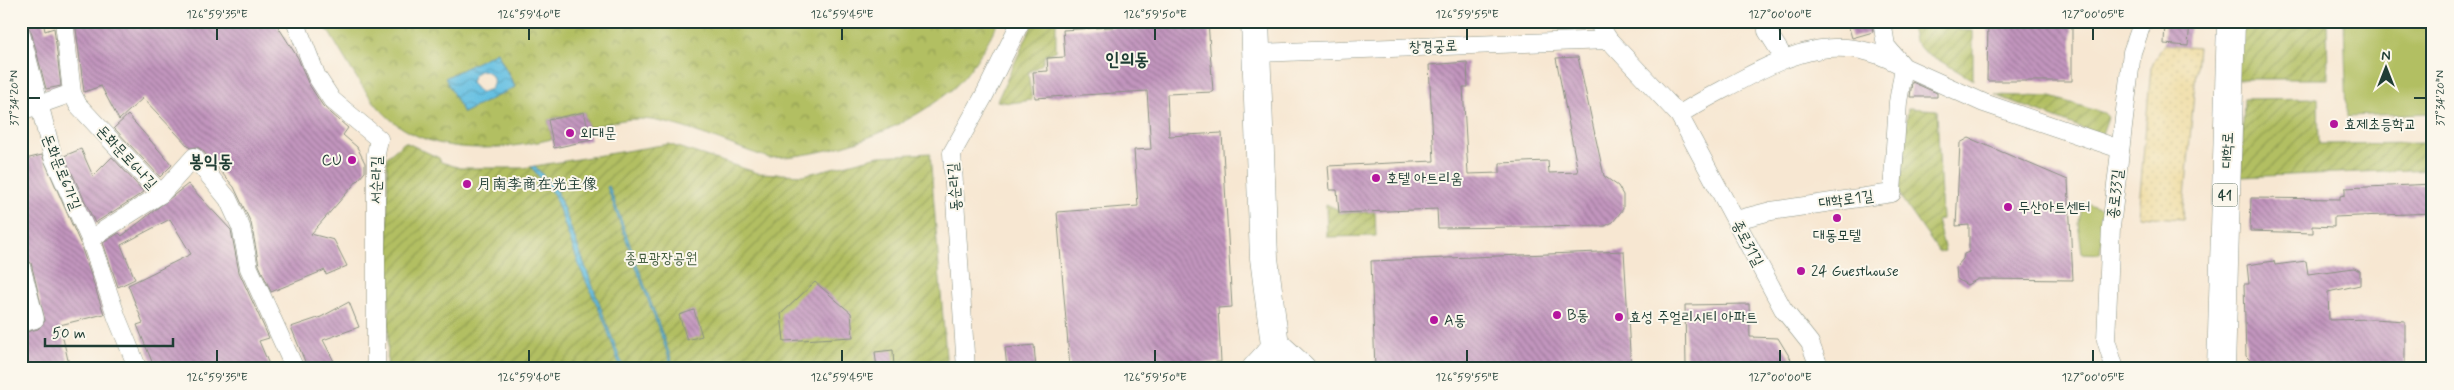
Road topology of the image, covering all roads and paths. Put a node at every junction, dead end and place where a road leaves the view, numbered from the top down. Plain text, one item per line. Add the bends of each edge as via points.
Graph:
1 (64, 21) edge
2 (296, 21) edge
3 (1021, 21) edge
4 (1255, 21) edge
5 (1597, 21) edge
6 (1768, 21) edge
7 (1882, 21) edge
8 (2143, 21) edge
9 (2231, 21) edge
10 (21, 34) edge
11 (1609, 40) junction
12 (1257, 53) junction
13 (1784, 58) junction
14 (1904, 67) junction
15 (72, 93) junction
16 (38, 105) junction
17 (21, 111) edge
18 (1678, 115) junction
19 (2120, 149) junction
20 (161, 194) junction
21 (1736, 220) junction
22 (90, 238) junction
23 (21, 266) edge
24 (21, 324) edge
25 (1277, 357) edge
26 (138, 369) edge
27 (295, 369) edge
28 (376, 369) edge
29 (966, 369) edge
30 (1256, 369) edge
31 (1302, 369) edge
32 (1820, 369) edge
33 (2115, 369) edge
34 (2221, 369) edge

1 - 15 street, 돈화문로6나길
2 - 28 street, 서순라길 via 317,77 332,100 379,139 376,154
3 - 29 street, 동순라길 via 952,153
4 - 12 main road
5 - 11 street, 종로31길
6 - 13 street via 1767,31
7 - 14 street via 1886,46
8 - 19 street, 종로33길 via 2132,52
9 - 34 main road, 대학로 / 41
10 - 16 street, 돈화문로6가길
11 - 12 street, 창경궁로
11 - 18 street, 종로31길
12 - 25 main road via 1264,258
13 - 14 street via 1814,49 1848,49 1872,52
13 - 18 street
14 - 19 street via 1984,103
14 - 21 street, 대학로1길 via 1898,102 1892,193 1771,210
15 - 16 street
15 - 20 street, 돈화문로6나길 via 78,105
16 - 17 street
16 - 22 street, 돈화문로6가길 via 53,157
18 - 21 street, 종로31길
19 - 33 street, 종로33길 via 2106,340
20 - 22 street
20 - 27 street, 돈화문로6나길 via 194,157 228,200 242,228 249,268
21 - 32 street, 종로31길 via 1783,309 1810,343
22 - 26 street, 돈화문로6가길
23 - 24 street via 36,319
25 - 30 main road
25 - 31 main road

